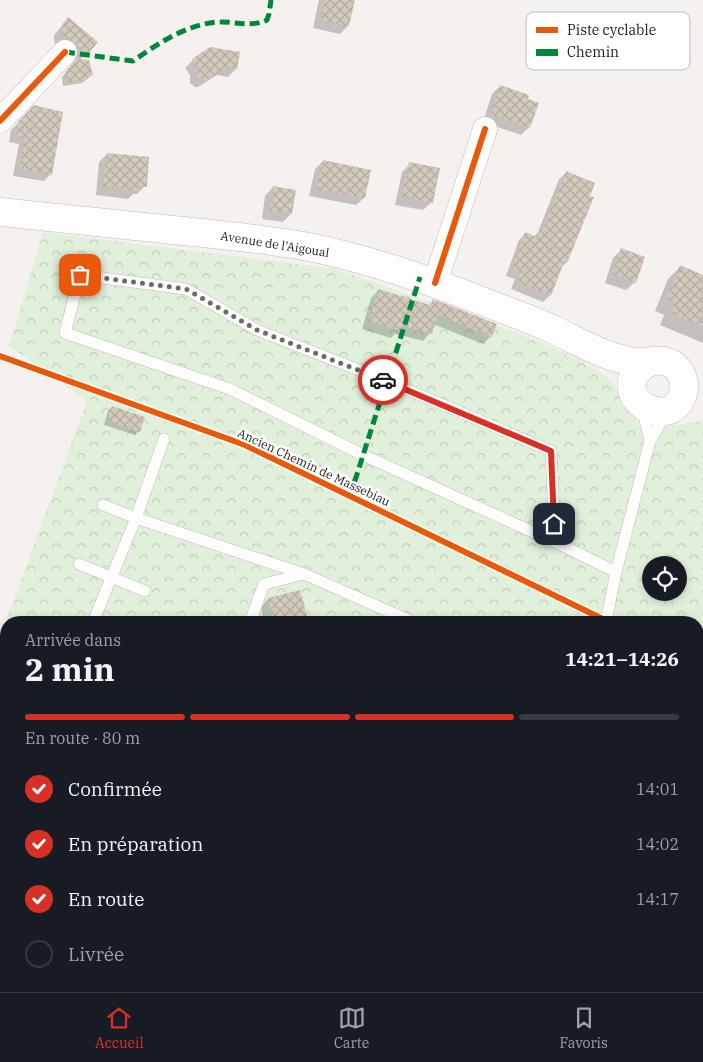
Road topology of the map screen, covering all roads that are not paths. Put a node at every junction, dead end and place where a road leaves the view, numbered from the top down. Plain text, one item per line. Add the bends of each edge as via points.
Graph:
1 (65, 52) dead end
2 (0, 121) edge
3 (485, 129) dead end
4 (0, 212) edge
5 (434, 283) junction
6 (593, 350) junction
7 (649, 362) junction
8 (673, 397) edge
9 (164, 440) dead end
10 (650, 441) junction
11 (103, 505) dead end
12 (136, 518) junction
13 (555, 542) junction
14 (79, 564) dead end
15 (616, 572) junction
16 (304, 574) junction
17 (112, 577) junction
18 (145, 590) dead end
19 (96, 616) edge
20 (252, 616) edge
21 (399, 616) edge
22 (607, 616) edge

1 - 2 street
3 - 5 street
4 - 5 main road, Avenue de l'Aigoual via 273,241 337,253
5 - 6 main road, Avenue de l'Aigoual via 547,327
6 - 7 main road, Avenue de l'Aigoual via 626,360
6 - 8 main road, Avenue de l'Aigoual
7 - 8 main road via 637,372
7 - 8 main road, Avenue de l'Aigoual via 657,360 673,364 682,377
8 - 10 lane
8 - 10 lane
9 - 12 lane
10 - 15 lane
11 - 12 lane
12 - 16 lane
12 - 17 lane
13 - 13 lane via 363,455 230,389 65,333 80,275 186,289 257,330 551,451
13 - 15 lane
14 - 17 lane
15 - 22 lane
16 - 20 lane via 264,584
16 - 21 lane
17 - 18 lane
17 - 19 lane

